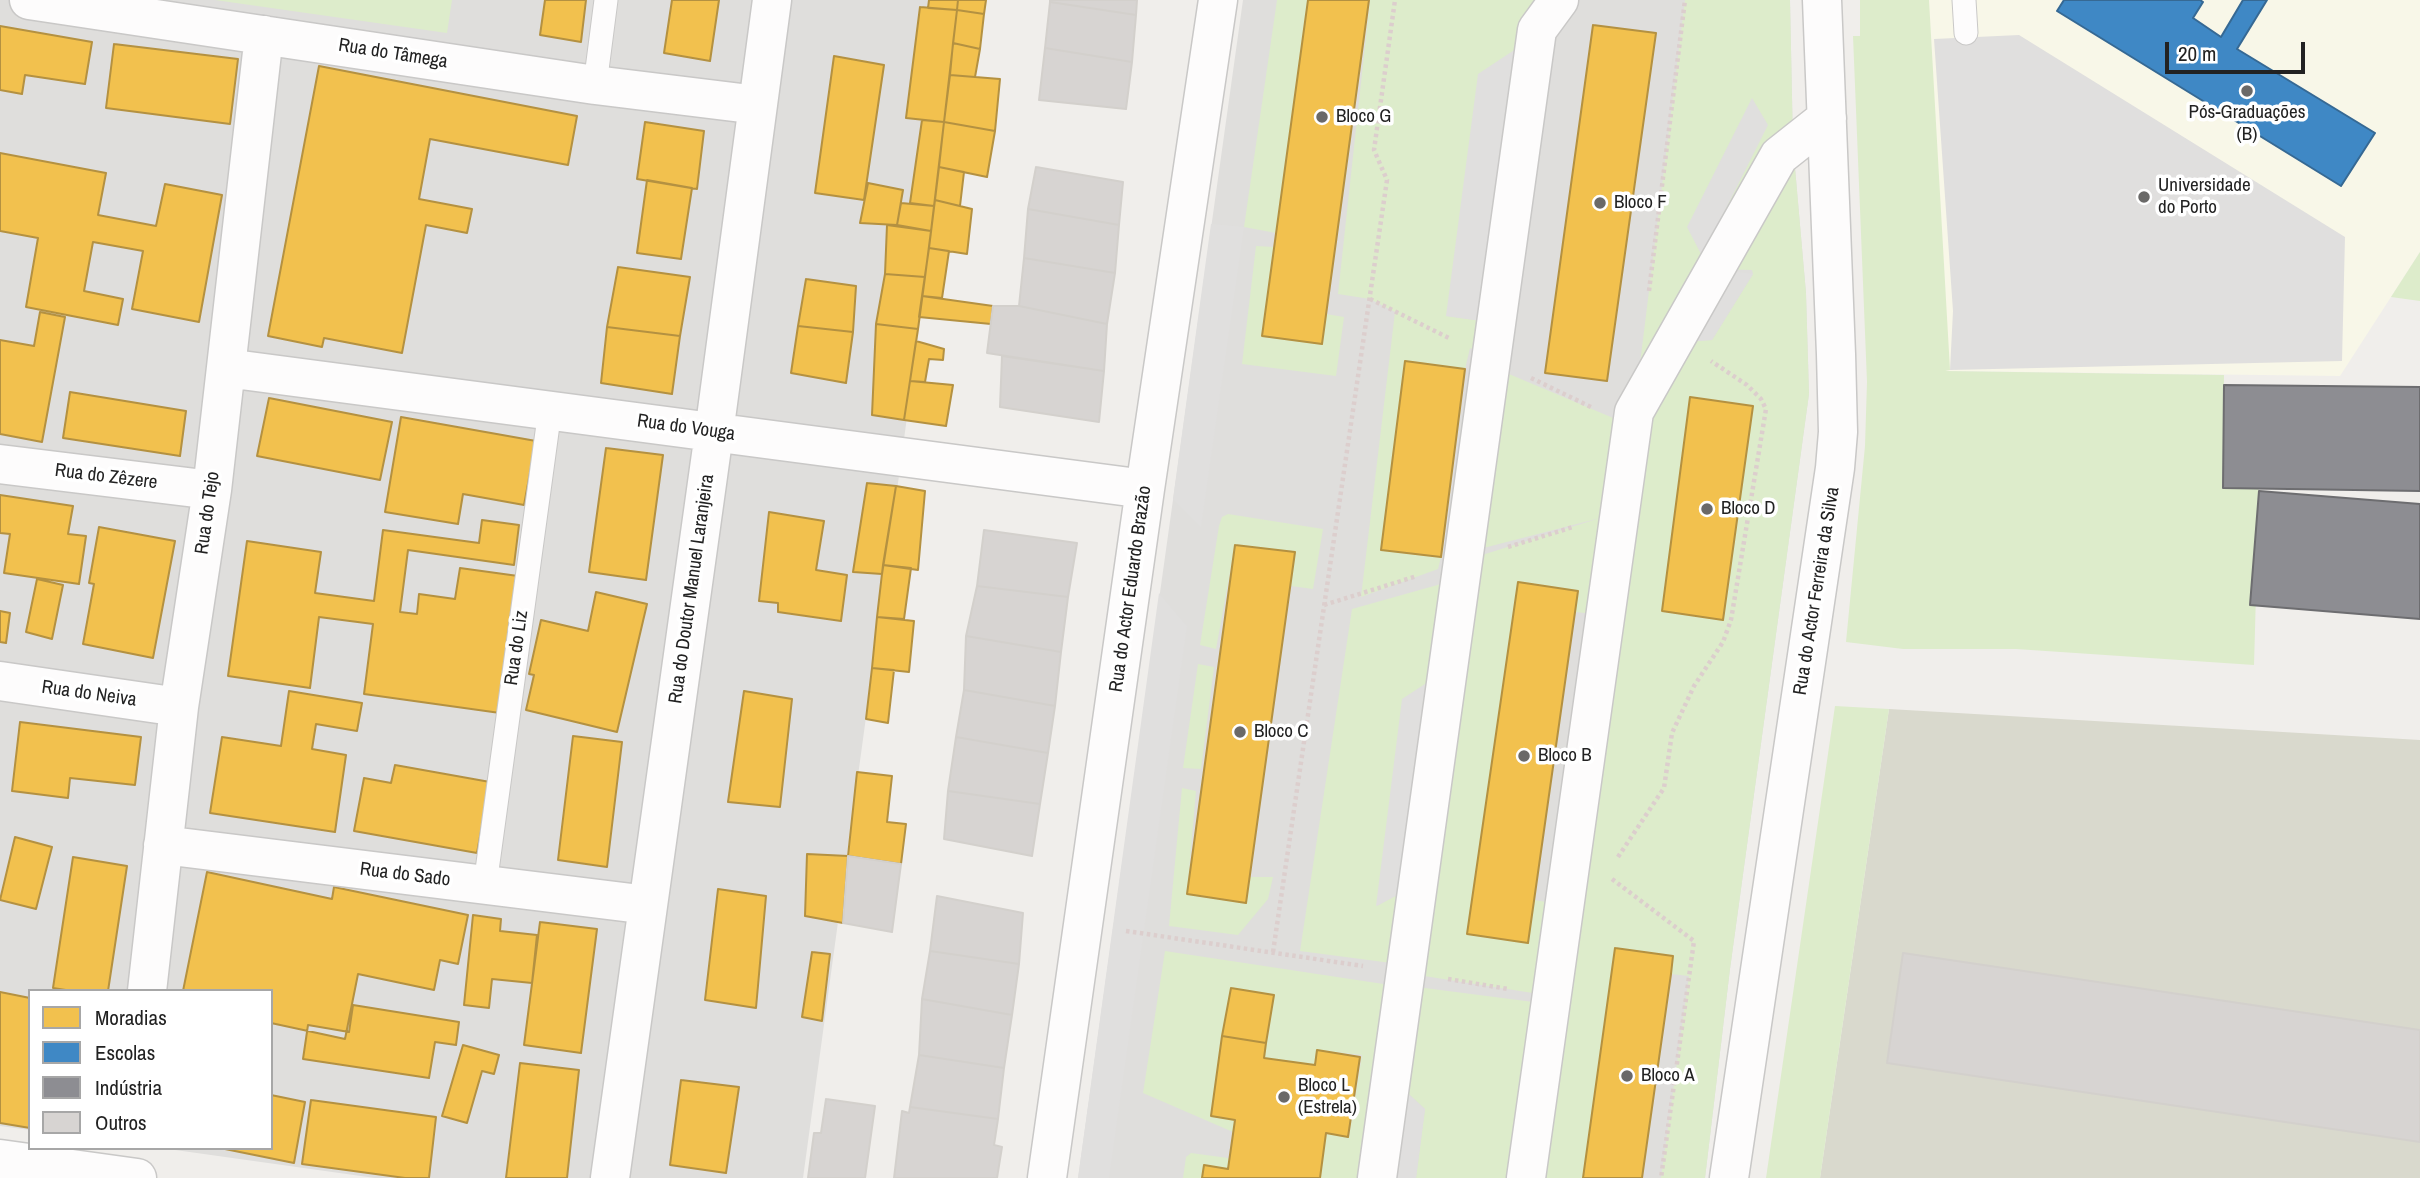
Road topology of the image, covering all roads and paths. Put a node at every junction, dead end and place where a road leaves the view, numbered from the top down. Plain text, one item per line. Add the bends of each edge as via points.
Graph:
1 (29, 0) edge
2 (606, 0) edge
3 (772, 0) edge
4 (1219, 0) edge
5 (1395, 0) edge
6 (1559, 0) edge
7 (1685, 0) edge
8 (1822, 0) edge
9 (1964, 0) edge
10 (1966, 33) dead end
11 (264, 35) junction
12 (595, 85) junction
13 (758, 105) junction
14 (1827, 118) junction
15 (1649, 296) dead end
16 (1676, 338) junction
17 (226, 368) junction
18 (550, 410) junction
19 (714, 433) junction
20 (0, 464) edge
21 (1146, 489) junction
22 (212, 490) junction
23 (0, 681) edge
24 (179, 707) junction
25 (163, 845) junction
26 (1613, 863) dead end
27 (1606, 874) dead end
28 (485, 885) junction
29 (648, 905) junction
30 (1084, 925) junction
31 (1273, 952) junction
32 (1405, 973) junction
33 (147, 989) edge
34 (1552, 996) junction
35 (0, 1159) edge
36 (131, 1168) edge
37 (610, 1178) edge
38 (1047, 1178) edge
39 (1377, 1178) edge
40 (1527, 1178) edge
41 (1661, 1178) edge
42 (1729, 1178) edge

1 - 11 street, Rua do Tâmega
2 - 12 lane
3 - 13 street, Rua do Doutor Manuel Laranjeira
4 - 21 street, Rua do Actor Eduardo Brazão
5 - 31 path via 1374,150 1387,180
6 - 32 street via 1537,30
7 - 15 path
8 - 14 street, Rua do Actor Ferreira da Silva
9 - 10 lane
11 - 12 street, Rua do Tâmega
11 - 17 street, Rua do Tejo
12 - 13 street, Rua do Tâmega
13 - 19 street, Rua do Doutor Manuel Laranjeira
14 - 16 street via 1779,156
14 - 42 street, Rua do Actor Ferreira da Silva via 1838,432 1835,468
16 - 26 path via 1747,385 1766,409 1731,620 1672,733 1664,788
16 - 34 street via 1634,412
17 - 18 street, Rua do Vouga
17 - 22 street, Rua do Tejo
18 - 19 street, Rua do Vouga
18 - 28 lane, Rua do Liz
19 - 21 street, Rua do Vouga
19 - 29 street, Rua do Doutor Manuel Laranjeira
20 - 22 street, Rua do Zêzere
21 - 30 street, Rua do Actor Eduardo Brazão
22 - 24 street, Rua do Tejo
23 - 24 street, Rua do Neiva
24 - 25 street, Rua do Tejo
25 - 28 street, Rua do Sado
25 - 33 street, Rua do Tejo
27 - 41 path via 1694,942
28 - 29 street, Rua do Sado
29 - 37 street, Rua do Doutor Manuel Laranjeira
30 - 31 path
30 - 38 street, Rua do Actor Eduardo Brazão
31 - 32 path
32 - 34 path
32 - 39 street
34 - 40 street
35 - 36 street

